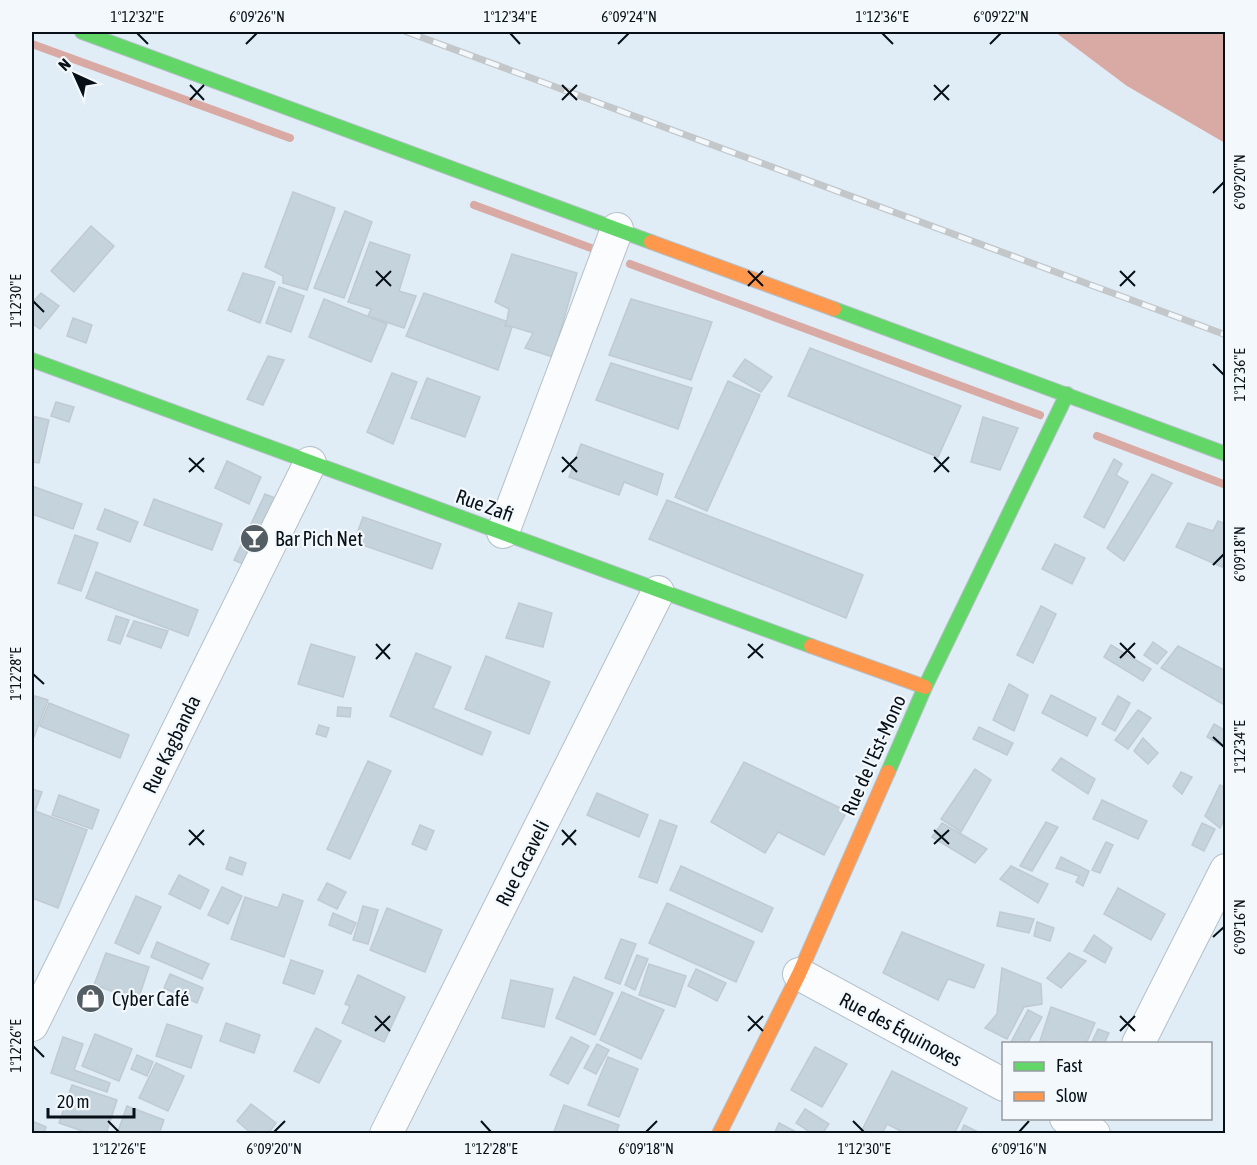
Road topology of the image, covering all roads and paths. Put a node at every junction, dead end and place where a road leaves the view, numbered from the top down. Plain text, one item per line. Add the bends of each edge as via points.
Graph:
1 (82, 32) edge
2 (617, 229) junction
3 (32, 360) edge
4 (1067, 394) junction
5 (1226, 454) edge
6 (310, 463) junction
7 (503, 532) junction
8 (658, 592) junction
9 (925, 687) junction
10 (1226, 870) edge
11 (799, 974) junction
12 (32, 1024) edge
13 (1139, 1042) edge
14 (1002, 1083) edge
15 (1068, 1120) edge
16 (1094, 1133) edge
17 (386, 1134) edge
18 (718, 1134) edge

1 - 2 street
2 - 4 street
2 - 7 street
3 - 6 street, Rue Zafi
4 - 5 street
4 - 9 street, Rue de l'Est-Mono
6 - 7 street, Rue Zafi
6 - 12 street, Rue Kagbanda
7 - 8 street, Rue Zafi
8 - 9 street, Rue Zafi
8 - 17 street, Rue Cacaveli
9 - 11 street, Rue de l'Est-Mono
10 - 13 street
11 - 14 street, Rue des Équinoxes
11 - 18 street, Rue de l'Est-Mono
15 - 16 street

